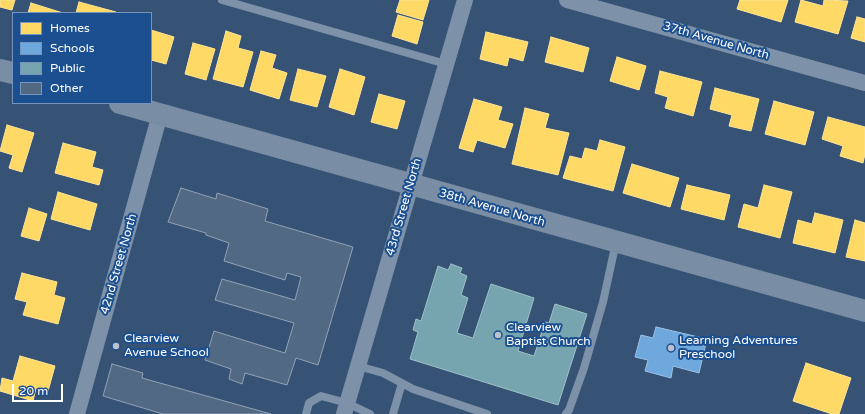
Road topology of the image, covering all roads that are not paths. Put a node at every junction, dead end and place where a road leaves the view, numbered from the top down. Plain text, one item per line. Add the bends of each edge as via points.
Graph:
1 (222, 0) edge
2 (465, 0) edge
3 (567, 0) edge
4 (446, 64) junction
5 (0, 70) edge
6 (12, 74) edge
7 (865, 83) edge
8 (124, 104) edge
9 (160, 114) junction
10 (410, 185) junction
11 (616, 242) junction
12 (865, 311) edge
13 (358, 366) junction
14 (402, 383) junction
15 (345, 409) edge
16 (77, 414) edge
17 (306, 414) edge
18 (370, 414) edge
19 (393, 414) edge
20 (487, 414) edge
21 (566, 414) edge

1 - 4 lane
2 - 4 street, 43rd Street North
3 - 7 street, 37th Avenue North
4 - 10 street, 43rd Street North
5 - 6 main road
8 - 9 main road, 38th Avenue North
9 - 10 main road, 38th Avenue North
9 - 16 street, 42nd Street North
10 - 11 main road, 38th Avenue North
10 - 13 street, 43rd Street North
11 - 12 main road, 38th Avenue North
11 - 21 lane via 603,302 584,368
13 - 14 lane
13 - 15 street, 43rd Street North
14 - 19 lane
14 - 20 lane
15 - 17 lane via 321,396 309,403
15 - 18 lane

